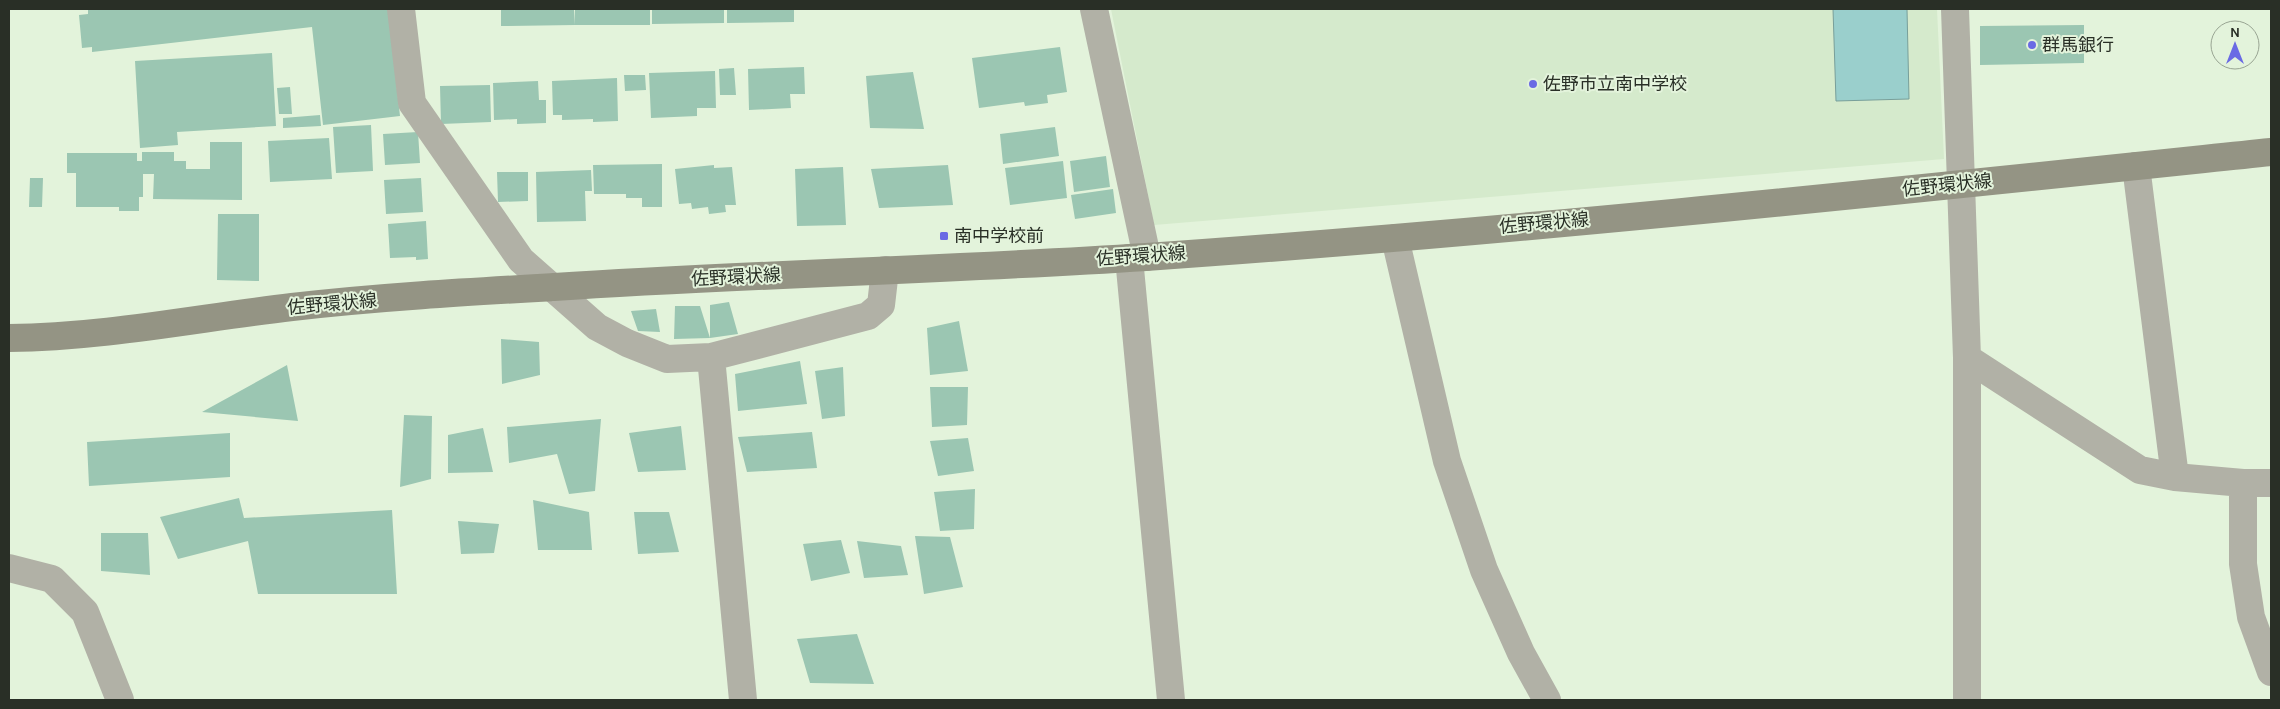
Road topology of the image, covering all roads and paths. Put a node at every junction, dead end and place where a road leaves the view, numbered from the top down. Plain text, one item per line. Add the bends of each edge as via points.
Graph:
1 (401, 9) edge
2 (1094, 9) edge
3 (1956, 9) edge
4 (2271, 152) edge
5 (2136, 166) junction
6 (1962, 184) junction
7 (1395, 238) junction
8 (1138, 257) junction
9 (885, 270) junction
10 (551, 287) junction
11 (9, 338) edge
12 (711, 357) junction
13 (1967, 358) junction
14 (2175, 477) junction
15 (2243, 482) junction
16 (2271, 484) edge
17 (9, 568) edge
18 (2271, 672) edge
19 (120, 700) edge
20 (743, 700) edge
21 (1171, 700) edge
22 (1547, 700) edge
23 (1967, 700) edge

1 - 10 street via 412,103 521,260
2 - 8 street
3 - 6 street
4 - 5 main road, 佐野環状線
5 - 6 main road, 佐野環状線
5 - 14 street
6 - 7 main road, 佐野環状線
6 - 13 street
7 - 8 main road, 佐野環状線
7 - 22 street via 1447,462 1484,570 1521,653
8 - 9 main road, 佐野環状線
8 - 21 street
9 - 10 main road, 佐野環状線
9 - 12 street via 881,305 868,316
10 - 11 main road, 佐野環状線 via 294,307 53,338
10 - 12 street via 597,327 627,343 667,359
12 - 20 street
13 - 14 street via 2140,470
13 - 23 street
14 - 15 street
15 - 16 street
15 - 18 street via 2243,564 2250,608
17 - 19 street via 52,579 85,612

